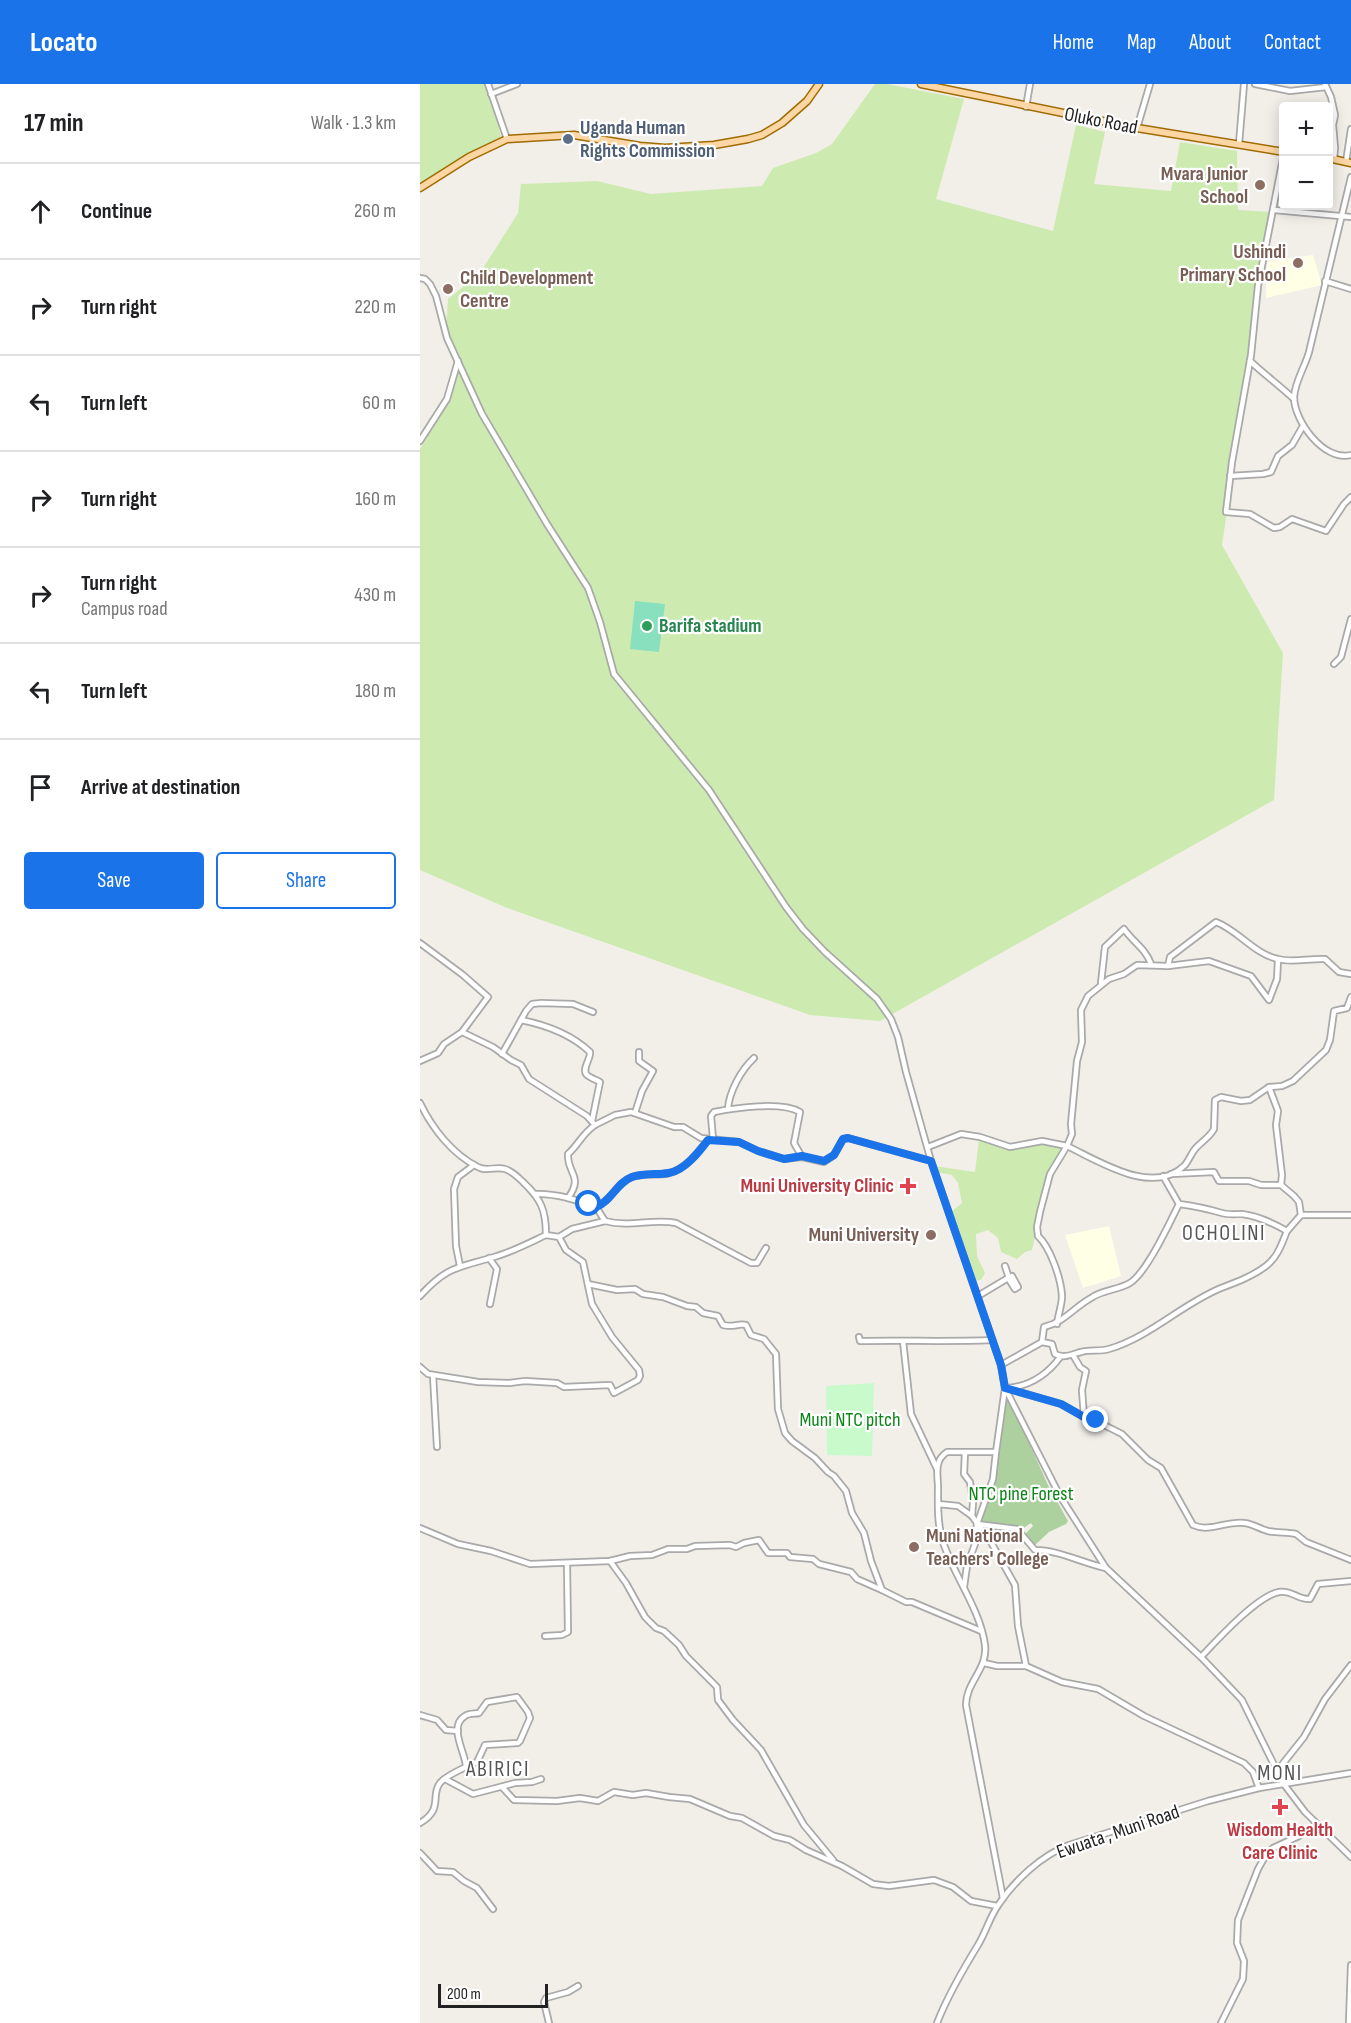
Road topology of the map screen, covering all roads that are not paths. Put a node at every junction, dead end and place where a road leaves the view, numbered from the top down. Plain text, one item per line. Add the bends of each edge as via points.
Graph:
1 (488, 84) edge
2 (516, 84) edge
3 (819, 84) edge
4 (921, 84) edge
5 (1030, 84) edge
6 (1150, 84) edge
7 (1244, 84) edge
8 (1255, 84) edge
9 (1326, 86) edge
10 (490, 94) junction
11 (1026, 107) junction
12 (1137, 128) junction
13 (1351, 129) edge
14 (507, 139) junction
15 (1239, 144) junction
16 (1279, 151) edge
17 (1283, 156) edge
18 (1332, 156) edge
19 (1333, 159) edge
20 (1348, 162) edge
21 (1351, 177) edge
22 (420, 188) edge
23 (1274, 210) junction
24 (1341, 215) junction
25 (1351, 217) edge
26 (420, 278) edge
27 (1325, 281) junction
28 (1351, 289) edge
29 (458, 361) junction
30 (1250, 361) junction
31 (1294, 399) junction
32 (1303, 426) junction
33 (420, 441) edge
34 (1351, 454) edge
35 (1230, 476) junction
36 (1351, 497) edge
37 (1351, 619) edge
38 (1334, 664) dead end
39 (420, 944) edge
40 (1278, 960) junction
41 (1151, 964) junction
42 (1168, 966) junction
43 (1351, 974) edge
44 (1100, 985) junction
45 (1351, 997) edge
46 (592, 1012) dead end
47 (521, 1020) junction
48 (462, 1032) junction
49 (639, 1052) dead end
50 (502, 1054) junction
51 (754, 1058) dead end
52 (420, 1061) edge
53 (1269, 1088) junction
54 (420, 1103) edge
55 (728, 1109) junction
56 (635, 1113) junction
57 (593, 1123) junction
58 (711, 1139) junction
59 (1067, 1146) junction
60 (927, 1147) junction
61 (802, 1156) junction
62 (931, 1161) junction
63 (474, 1165) junction
64 (1171, 1174) junction
65 (1163, 1176) junction
66 (1281, 1185) junction
67 (536, 1194) junction
68 (568, 1198) junction
69 (1179, 1204) junction
70 (596, 1207) junction
71 (1301, 1215) junction
72 (1351, 1215) edge
73 (604, 1221) junction
74 (1287, 1231) junction
75 (546, 1235) junction
76 (559, 1237) junction
77 (766, 1248) dead end
78 (489, 1258) junction
79 (460, 1266) junction
80 (1005, 1266) dead end
81 (588, 1284) junction
82 (420, 1296) edge
83 (978, 1296) junction
84 (490, 1304) dead end
85 (1057, 1324) junction
86 (859, 1337) dead end
87 (992, 1340) junction
88 (903, 1341) dead end
89 (1042, 1342) junction
90 (1073, 1354) junction
91 (1062, 1356) junction
92 (1001, 1365) junction
93 (420, 1367) edge
94 (433, 1375) junction
95 (1005, 1388) junction
96 (1084, 1417) junction
97 (437, 1447) dead end
98 (965, 1452) junction
99 (996, 1452) junction
100 (937, 1469) junction
101 (938, 1504) junction
102 (972, 1516) junction
103 (977, 1524) junction
104 (420, 1528) edge
105 (1351, 1560) edge
106 (610, 1561) junction
107 (567, 1564) junction
108 (1107, 1568) junction
109 (1351, 1581) edge
110 (964, 1587) junction
111 (882, 1590) junction
112 (981, 1631) junction
113 (545, 1636) dead end
114 (1201, 1657) junction
115 (984, 1663) junction
116 (1351, 1665) edge
117 (1026, 1666) junction
118 (420, 1715) edge
119 (458, 1731) junction
120 (466, 1766) junction
121 (1277, 1771) junction
122 (1351, 1773) edge
123 (445, 1779) junction
124 (541, 1779) dead end
125 (1283, 1783) junction
126 (502, 1787) junction
127 (1259, 1788) junction
128 (420, 1823) edge
129 (1317, 1824) junction
130 (420, 1853) edge
131 (1351, 1857) edge
132 (834, 1862) junction
133 (1003, 1898) junction
134 (997, 1906) junction
135 (493, 1909) dead end
136 (1351, 1965) edge
137 (578, 1986) dead end
138 (549, 2023) edge
139 (938, 2023) edge
140 (1221, 2023) edge
141 (1349, 2023) edge

1 - 10 street
2 - 10 street
3 - 14 main road via 782,123 762,135 732,143 665,148 574,135
4 - 11 main road, Oluko Road
5 - 11 street
6 - 12 street
7 - 15 street
8 - 9 street via 1290,91
9 - 18 street via 1335,115
10 - 14 street
11 - 12 main road, Oluko Road
12 - 15 main road, Oluko Road
13 - 20 street
14 - 22 main road via 468,157
15 - 16 main road, Oluko Road
17 - 23 street
19 - 20 main road
21 - 24 street
23 - 24 street
23 - 30 street via 1258,286
24 - 25 street
24 - 27 street
26 - 29 street via 430,284
27 - 28 street
27 - 31 street via 1310,352
29 - 33 street via 447,399
29 - 60 street via 482,414 588,588 618,679 709,790 803,929 878,999 893,1024
30 - 31 street
30 - 35 street
31 - 32 street
32 - 34 street via 1328,450 1341,456
32 - 35 street via 1292,445 1278,456 1271,472
35 - 36 street via 1226,512 1250,514 1274,528 1292,519 1326,531
37 - 38 street via 1341,657
39 - 48 street via 488,998
40 - 42 street via 1216,922 1170,957
40 - 42 street via 1277,979 1269,1000 1251,976 1214,962
40 - 43 street via 1326,959 1340,972
41 - 42 street
41 - 44 street via 1137,965
41 - 44 street via 1146,952 1125,929 1105,947
44 - 59 street via 1082,1010 1072,1134
45 - 53 street via 1347,1008 1334,1011 1324,1053 1288,1084
46 - 47 street via 575,1005 535,1003
47 - 50 street
47 - 57 street via 546,1026 576,1040 590,1052 585,1072 600,1082
48 - 50 street
48 - 52 street via 438,1053
49 - 56 street via 639,1061 652,1071
50 - 57 street via 520,1065 529,1079
51 - 55 street via 735,1086
53 - 64 street via 1246,1101 1215,1100 1212,1133 1185,1165
53 - 66 street via 1278,1111
54 - 63 street via 440,1135
55 - 58 street via 711,1116
55 - 61 street via 758,1106 799,1110 794,1143
56 - 57 street via 626,1112
56 - 58 street
57 - 68 street via 568,1154 576,1178
58 - 61 street via 739,1142 784,1159
58 - 70 street via 679,1170 630,1178 608,1201
59 - 60 street via 1042,1141 1010,1148 961,1134
59 - 65 street via 1130,1174
59 - 85 street via 1050,1174 1037,1227 1038,1236 1051,1255 1062,1296
60 - 62 street
61 - 62 street via 828,1160 840,1142 848,1138
62 - 83 street
63 - 67 street via 509,1170
63 - 79 street via 458,1177 455,1186
64 - 65 street
64 - 66 street via 1214,1172 1219,1182 1250,1180 1261,1185
65 - 69 street
66 - 71 street via 1299,1202
67 - 68 street
67 - 75 street
68 - 70 street
69 - 74 street via 1259,1218
69 - 85 street via 1163,1237 1134,1280 1092,1297
70 - 73 street
71 - 72 street
71 - 74 street
73 - 76 street via 572,1229
73 - 77 street via 635,1225 676,1223 754,1263
74 - 90 street via 1274,1259 1248,1277 1221,1288 1138,1337 1107,1350
75 - 76 street
75 - 78 street
76 - 81 street via 566,1250 583,1262
78 - 79 street
78 - 84 street via 497,1269
79 - 82 street via 434,1281
80 - 83 street via 1018,1287 1015,1289 1008,1278
81 - 94 street via 590,1298 601,1318 640,1373 630,1385 614,1393 610,1385 482,1383
81 - 111 street via 635,1289 696,1307 718,1316 729,1327 746,1325 751,1335 768,1342 777,1358 778,1409 785,1433 846,1491
83 - 87 street
85 - 89 street via 1044,1327
86 - 87 street via 860,1341
87 - 92 street
88 - 100 street via 911,1414
89 - 91 street via 1052,1344 1055,1354
89 - 92 street
90 - 91 street
90 - 96 street via 1086,1371 1082,1390
91 - 95 street via 1040,1377 1021,1387
92 - 95 street
93 - 94 street
94 - 97 street
95 - 96 street via 1061,1404
95 - 99 street
95 - 108 street via 1060,1496
96 - 105 street via 1122,1434 1161,1468 1193,1525 1206,1528 1245,1523 1296,1534
98 - 99 street
98 - 100 street via 947,1452 941,1456
98 - 102 street via 964,1474 970,1482
99 - 103 street via 993,1479
100 - 101 street
101 - 102 street via 958,1506
101 - 110 street via 942,1539
102 - 103 street
103 - 108 street via 1017,1529 1035,1550
103 - 110 street
103 - 117 street via 1015,1585
104 - 107 street via 458,1544 528,1564
106 - 107 street
106 - 111 street via 652,1556 668,1549 736,1547 759,1540 768,1553 787,1553 851,1572 857,1579
106 - 132 street via 645,1617 679,1645 717,1687 718,1700 761,1750 804,1825
107 - 113 street via 568,1632
108 - 114 street
109 - 114 street via 1318,1584 1310,1599 1301,1599 1288,1591 1268,1596
110 - 112 street
111 - 112 street
112 - 115 street via 986,1649
114 - 121 street via 1242,1700
115 - 117 street
115 - 133 street via 968,1690 966,1705
116 - 121 street
117 - 127 street via 1062,1682 1098,1689 1144,1716 1244,1763
118 - 119 street via 437,1720 446,1730
119 - 120 street
119 - 120 street via 463,1717 479,1713 487,1702 502,1698 517,1697 529,1716 518,1743 485,1745 477,1762
120 - 123 street
121 - 125 street
122 - 125 street, Ewuata , Muni Road
123 - 126 street via 473,1794
123 - 128 street via 438,1788 435,1807
124 - 126 street
125 - 127 street, Ewuata , Muni Road
125 - 129 street
126 - 132 street via 514,1800 598,1801 614,1792 686,1798 742,1818
127 - 133 street, Ewuata , Muni Road via 1059,1848 1034,1865
129 - 131 street
129 - 140 street via 1273,1848 1258,1869 1238,1920 1243,1979
130 - 135 street via 437,1871 453,1872 477,1888
132 - 134 street via 877,1885 934,1880 953,1887 971,1901
133 - 134 street, Ewuata , Muni Road
134 - 139 street, Ewuata , Muni Road via 951,1990
136 - 141 street
137 - 138 street via 546,1998

